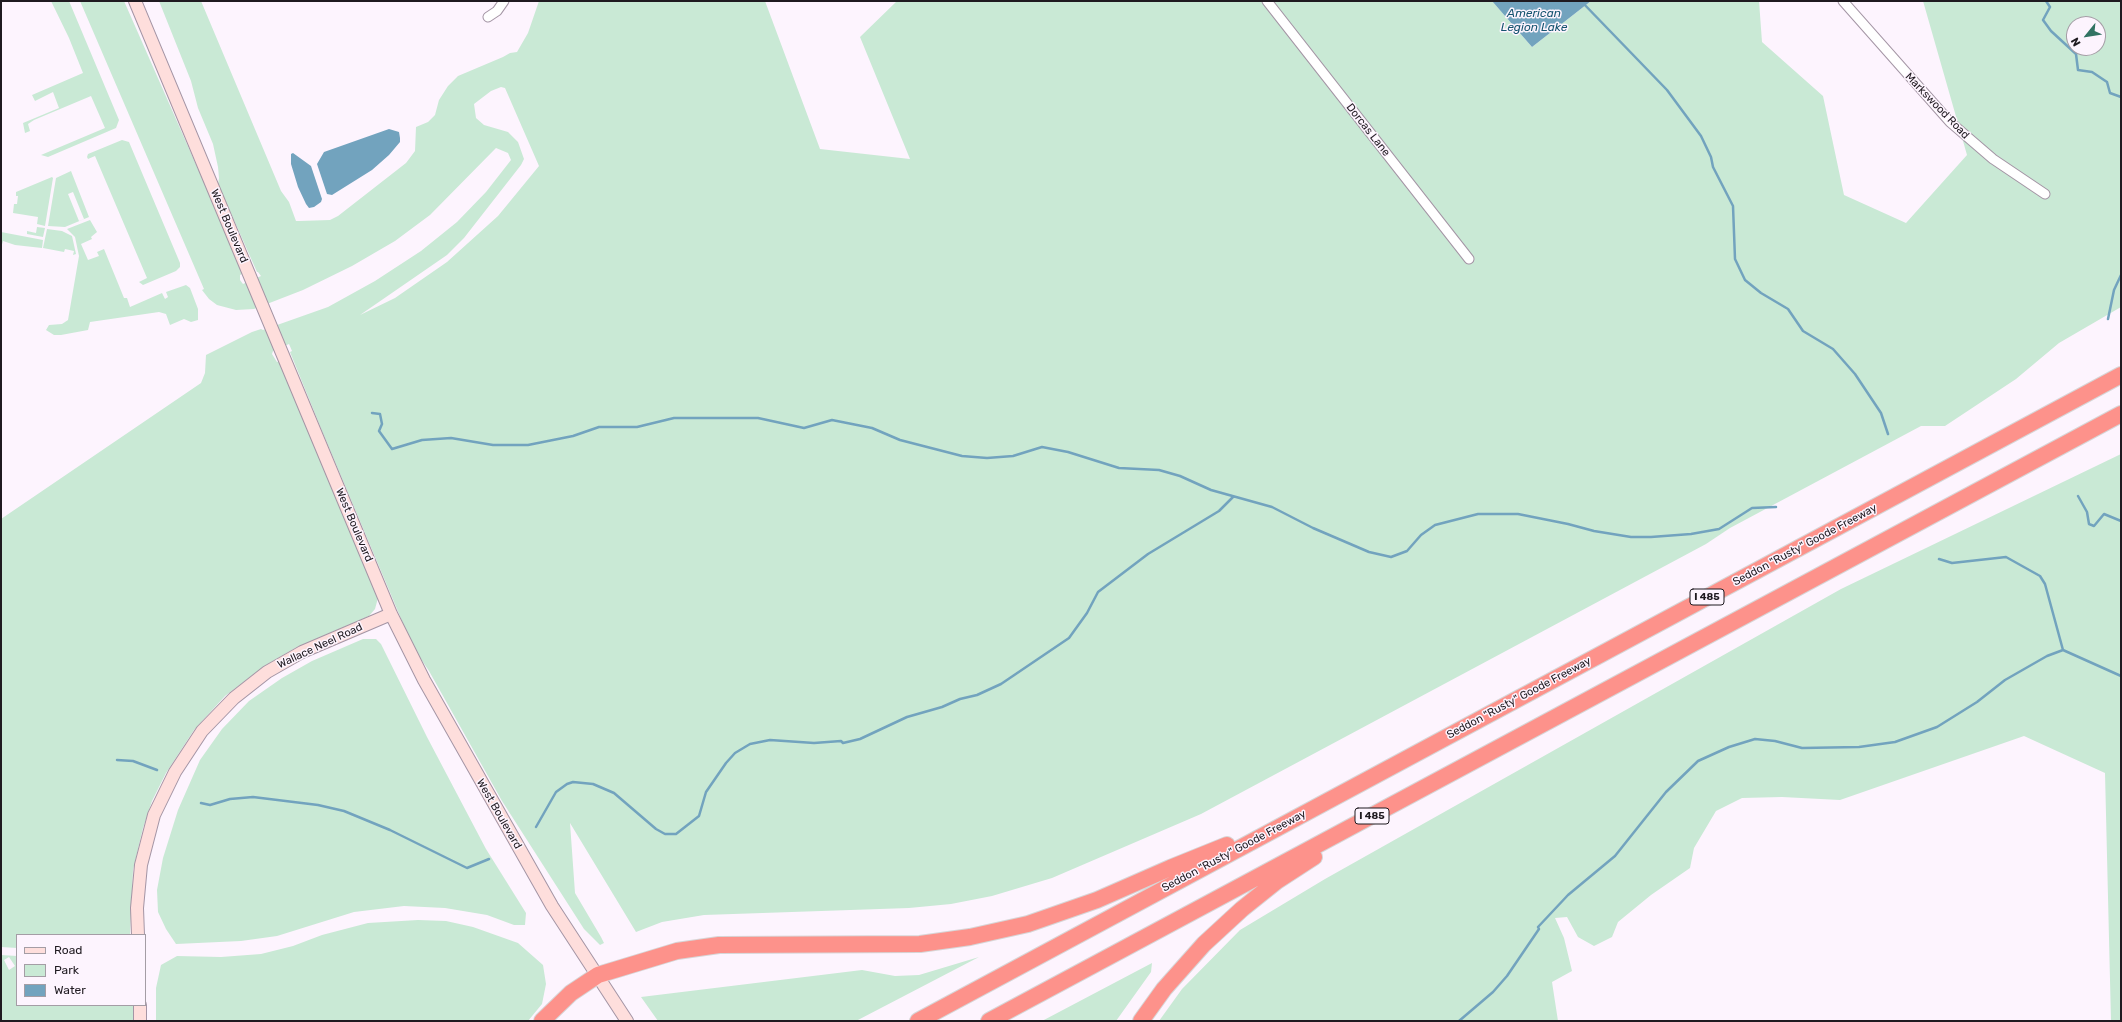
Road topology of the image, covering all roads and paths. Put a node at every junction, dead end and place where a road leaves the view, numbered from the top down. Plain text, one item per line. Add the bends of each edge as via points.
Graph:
1 (135, 1) edge
2 (504, 1) edge
3 (1266, 1) edge
4 (1843, 1) edge
5 (488, 18) dead end
6 (2045, 194) dead end
7 (1469, 259) dead end
8 (2121, 375) edge
9 (2121, 414) edge
10 (391, 614) junction
11 (1427, 786) junction
12 (1294, 819) junction
13 (138, 934) edge
14 (598, 975) junction
15 (140, 1006) edge
16 (140, 1021) edge
17 (542, 1021) edge
18 (627, 1021) edge
19 (918, 1021) edge
20 (989, 1021) edge
21 (1141, 1021) edge

1 - 10 street, West Boulevard
2 - 5 street
3 - 7 street, Dorcas Lane
4 - 6 street, Markswood Road via 1950,122 1992,159
8 - 12 highway, Seddon "Rusty" Goode Freeway / I 485
9 - 11 highway, I 485
10 - 13 street, Wallace Neel Road via 281,663 234,698 202,732 175,772 154,815 141,865 137,908
10 - 14 street, West Boulevard via 424,680 552,906
11 - 20 highway, I 485
11 - 21 highway via 1277,882 1248,904 1204,944 1164,988
12 - 14 highway via 1097,900 1028,924 970,937 920,944 719,945 677,951
12 - 19 highway, Seddon "Rusty" Goode Freeway / I 485
14 - 17 highway via 571,993
14 - 18 street, West Boulevard
15 - 16 street

